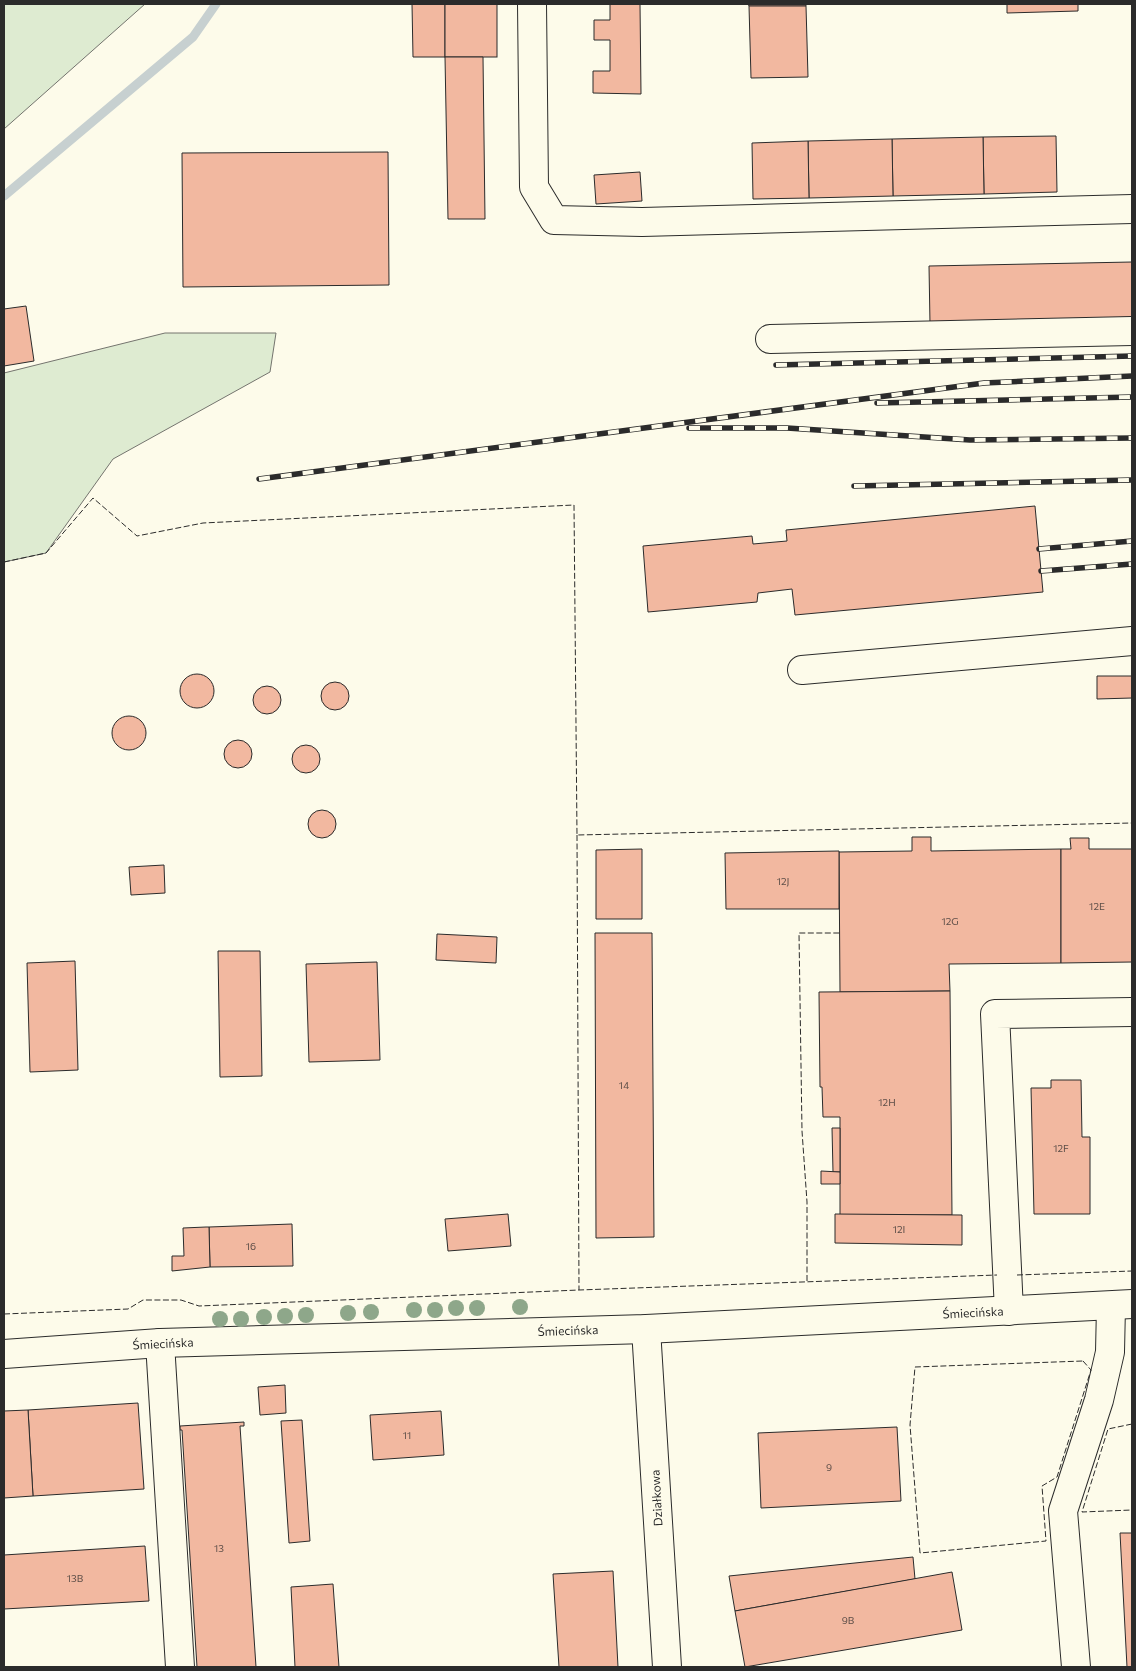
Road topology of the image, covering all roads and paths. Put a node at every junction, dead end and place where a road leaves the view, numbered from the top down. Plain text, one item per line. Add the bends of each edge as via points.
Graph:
1 (532, 4) edge
2 (1132, 209) edge
3 (1132, 331) edge
4 (770, 339) dead end
5 (1132, 641) edge
6 (802, 670) dead end
7 (1132, 1012) edge
8 (1122, 1305) edge
9 (1009, 1311) junction
10 (646, 1329) junction
11 (160, 1343) junction
12 (4, 1354) edge
13 (180, 1667) edge
14 (667, 1667) edge
15 (1076, 1667) edge

1 - 2 street via 534,187 554,220 642,222
3 - 4 street
5 - 6 street
7 - 9 street via 995,1014
8 - 9 street, Śmiecińska
8 - 15 street via 1099,1400 1063,1511
9 - 10 street, Śmiecińska
10 - 11 street, Śmiecińska
10 - 14 street, Działkowa
11 - 12 street, Śmiecińska
11 - 13 street

